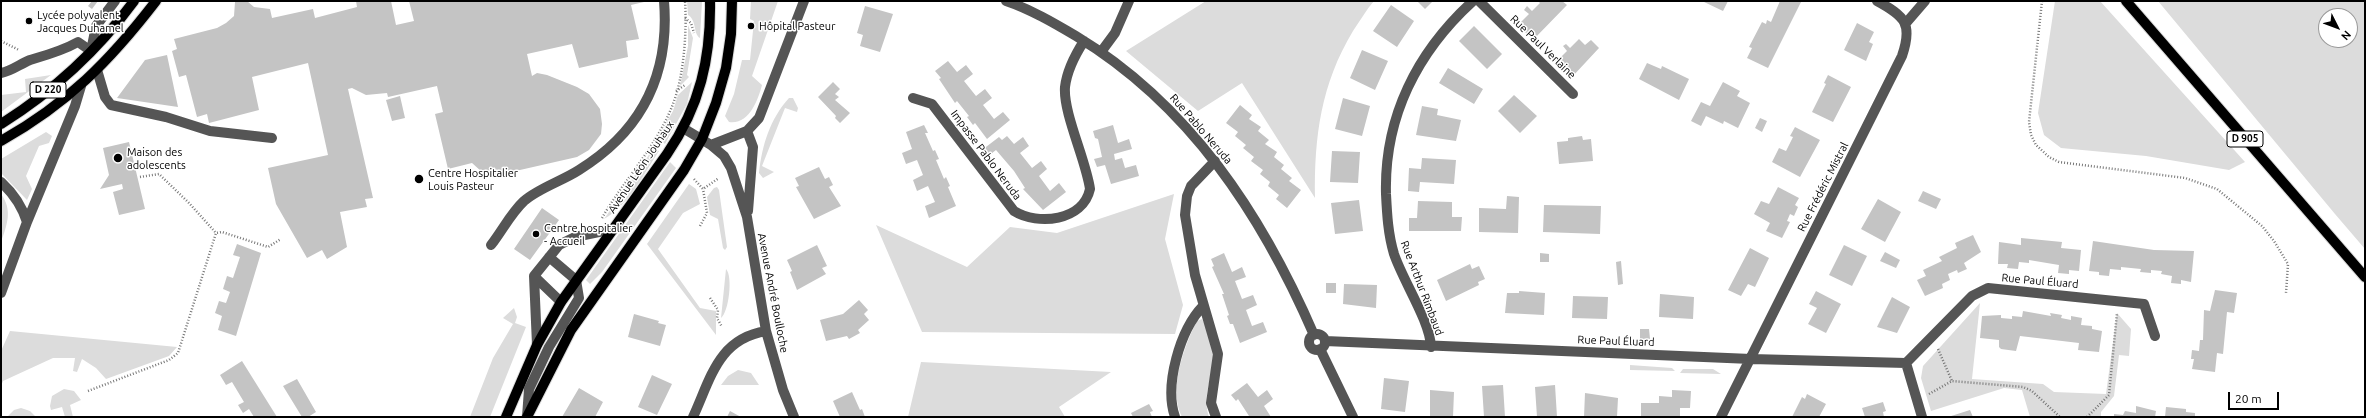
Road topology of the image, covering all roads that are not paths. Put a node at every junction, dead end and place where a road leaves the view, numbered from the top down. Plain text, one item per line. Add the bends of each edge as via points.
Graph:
1 (114, 1) edge
2 (134, 1) edge
3 (156, 1) edge
4 (664, 1) edge
5 (710, 1) edge
6 (732, 1) edge
7 (804, 1) edge
8 (1006, 1) edge
9 (1129, 1) edge
10 (1473, 1) edge
11 (1479, 1) edge
12 (1877, 1) edge
13 (1925, 1) edge
14 (2126, 1) edge
15 (1906, 23) junction
16 (1084, 41) junction
17 (91, 51) junction
18 (1101, 52) junction
19 (97, 70) junction
20 (1, 73) edge
21 (81, 86) junction
22 (1574, 94) dead end
23 (913, 98) dead end
24 (1, 124) edge
25 (683, 128) junction
26 (747, 131) junction
27 (272, 138) dead end
28 (702, 139) junction
29 (1, 141) edge
30 (711, 145) junction
31 (1215, 161) junction
32 (1, 182) edge
33 (748, 217) junction
34 (27, 222) junction
35 (608, 230) junction
36 (492, 245) dead end
37 (549, 258) junction
38 (534, 276) junction
39 (2365, 277) edge
40 (576, 280) junction
41 (1, 293) edge
42 (561, 302) junction
43 (1203, 306) junction
44 (766, 331) junction
45 (2155, 336) dead end
46 (537, 345) junction
47 (1323, 345) junction
48 (1432, 347) junction
49 (1751, 359) junction
50 (1906, 362) junction
51 (506, 417) edge
52 (527, 417) edge
53 (693, 417) edge
54 (794, 417) edge
55 (1175, 417) edge
56 (1216, 417) edge
57 (1353, 417) edge
58 (1721, 417) edge
59 (1922, 417) edge

1 - 17 street via 96,26
2 - 17 main road, D 220
3 - 19 main road, D 220
4 - 36 street via 666,21 658,71 636,120 616,143 592,162 525,201
5 - 25 main road, Avenue Léon Jouhaux via 710,36 706,63 700,90
6 - 28 main road via 726,68
7 - 26 street via 759,118
8 - 16 street, Rue Pablo Neruda
9 - 18 street via 1115,33
10 - 48 street, Rue Arthur Rimbaud via 1443,31 1421,61 1400,105 1388,154 1386,196 1390,237 1400,270 1428,330
11 - 22 street, Rue Paul Verlaine
12 - 15 street via 1893,10
13 - 15 street
14 - 39 main road, D 905
15 - 49 street, Rue Frédéric Mistral via 1908,40 1902,56
16 - 18 street, Rue Pablo Neruda
16 - 23 street, Impasse Pablo Neruda via 1073,59 1068,74 1066,97 1090,189 1088,198 1070,214 1037,220 1014,211 932,104
17 - 20 street via 78,42 56,54 29,61 9,72
17 - 24 main road, D 220 via 48,91
18 - 31 street, Rue Pablo Neruda via 1173,112
19 - 21 main road, D 220
19 - 27 street via 105,97 111,105 166,117 210,131
21 - 29 main road, D 220 via 45,114
21 - 34 street via 62,140
25 - 28 street
25 - 35 main road, Avenue Léon Jouhaux via 667,154
26 - 30 street
26 - 33 street via 753,147
28 - 30 street
28 - 52 main road via 684,170 571,330
30 - 33 street via 724,156 731,168
31 - 43 street via 1191,186 1185,215
31 - 47 street, Rue Pablo Neruda via 1236,188 1265,234 1314,335 1321,335
32 - 34 street via 14,194
33 - 44 street, Avenue André Boulloche
34 - 41 street
35 - 37 street via 575,237 559,245
35 - 40 main road, Avenue Léon Jouhaux
37 - 38 street
37 - 40 street
38 - 42 street
38 - 46 street
40 - 42 main road, Avenue Léon Jouhaux
40 - 52 street via 579,298 549,348 529,389
42 - 46 main road, Avenue Léon Jouhaux
43 - 55 street via 1193,316 1176,362 1171,395
43 - 56 street via 1218,354 1211,403
44 - 53 street via 751,334 728,347 720,358
44 - 54 street, Avenue André Boulloche via 783,390
45 - 50 street, Rue Paul Éluard via 2144,304 1988,288 1972,296
46 - 51 main road, Avenue Léon Jouhaux
47 - 48 street, Rue Paul Éluard
47 - 57 street
48 - 49 street, Rue Paul Éluard
49 - 50 street, Rue Paul Éluard
49 - 58 street, Rue Frédéric Mistral
50 - 59 street

